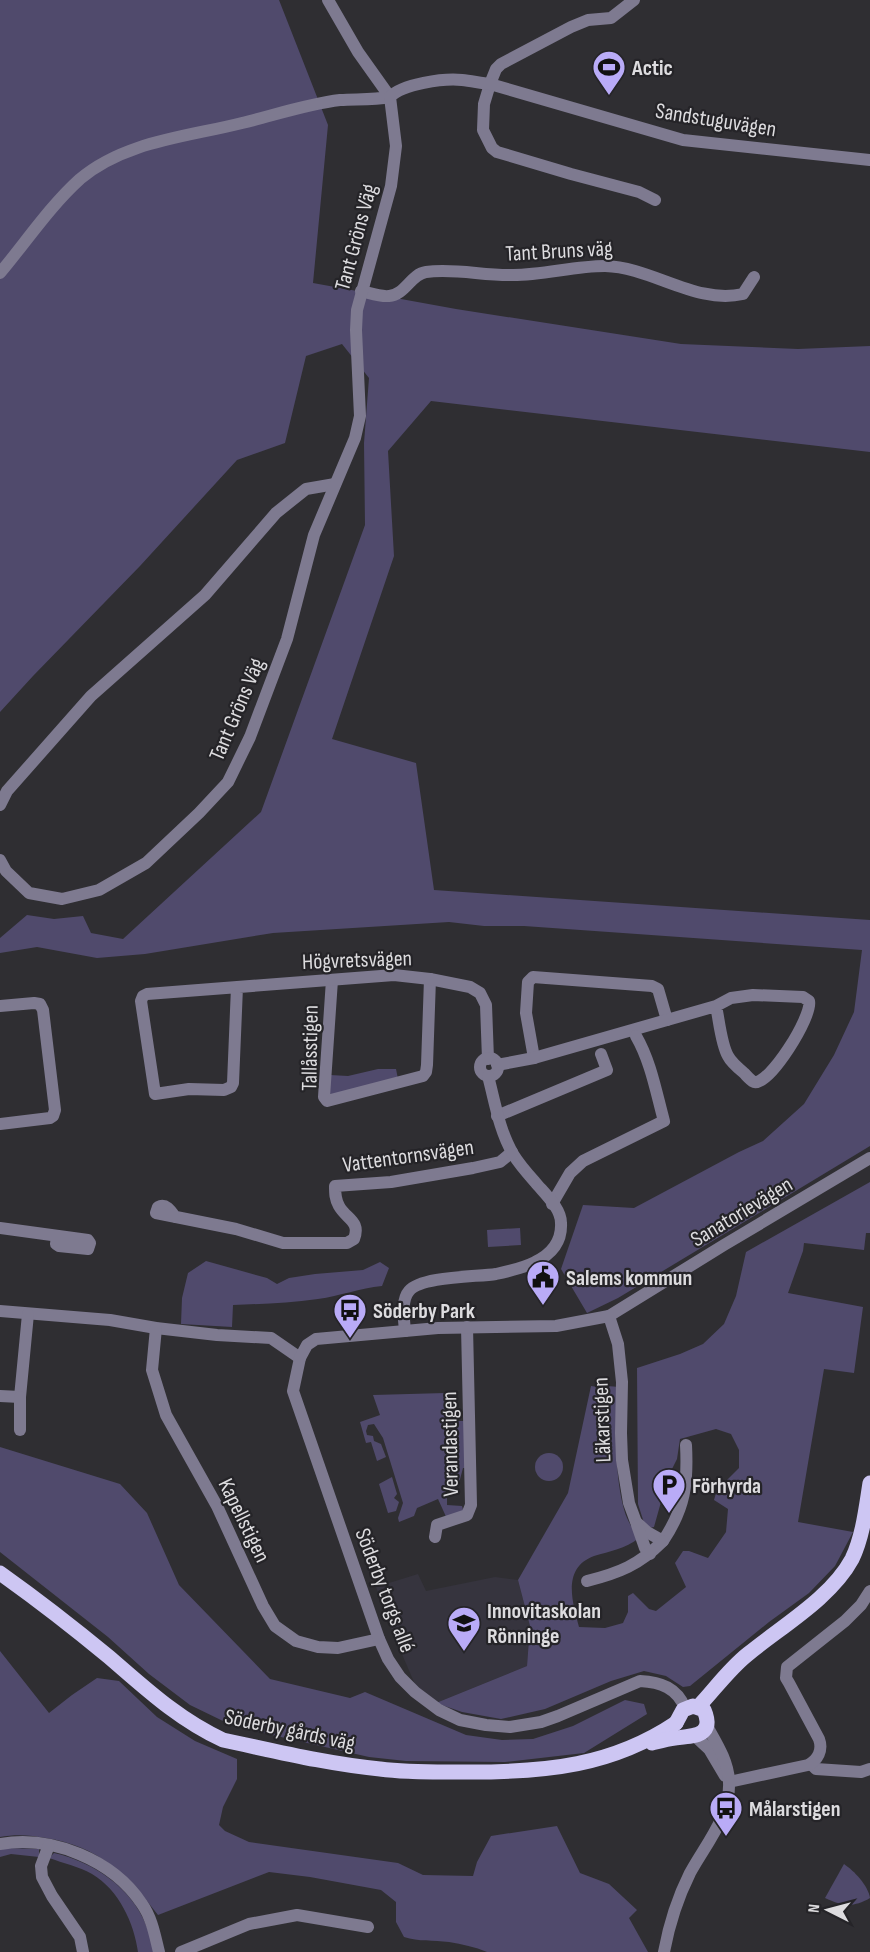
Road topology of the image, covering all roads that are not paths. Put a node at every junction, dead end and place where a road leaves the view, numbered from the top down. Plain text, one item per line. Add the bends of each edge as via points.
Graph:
1 (328, 0) edge
2 (634, 0) edge
3 (490, 84) junction
4 (390, 97) junction
5 (870, 160) edge
6 (655, 200) dead end
7 (0, 273) edge
8 (754, 277) dead end
9 (362, 291) junction
10 (335, 484) junction
11 (0, 805) edge
12 (0, 860) edge
13 (430, 979) junction
14 (332, 980) junction
15 (237, 987) junction
16 (0, 1006) edge
17 (716, 1006) junction
18 (667, 1020) junction
19 (636, 1036) dead end
20 (601, 1054) dead end
21 (534, 1058) junction
22 (493, 1062) junction
23 (497, 1116) junction
24 (0, 1124) edge
25 (512, 1152) junction
26 (870, 1158) edge
27 (552, 1204) junction
28 (175, 1217) dead end
29 (0, 1228) edge
30 (57, 1236) dead end
31 (0, 1311) edge
32 (28, 1314) junction
33 (609, 1316) junction
34 (156, 1328) junction
35 (467, 1328) junction
36 (405, 1331) junction
37 (300, 1358) junction
38 (0, 1396) edge
39 (20, 1397) junction
40 (20, 1430) dead end
41 (687, 1445) dead end
42 (870, 1483) edge
43 (636, 1522) junction
44 (435, 1537) dead end
45 (663, 1541) junction
46 (650, 1554) junction
47 (0, 1574) edge
48 (587, 1581) dead end
49 (870, 1592) edge
50 (379, 1639) junction
51 (692, 1722) junction
52 (811, 1764) junction
53 (870, 1769) edge
54 (729, 1782) junction
55 (0, 1844) edge
56 (49, 1845) junction
57 (368, 1927) dead end
58 (82, 1952) edge
59 (159, 1952) edge
60 (181, 1952) edge
61 (664, 1952) edge

1 - 4 street
2 - 3 street via 611,18 588,20 571,27 501,64
3 - 4 street, Sandstuguvägen via 451,80 424,83 395,91
3 - 5 street, Sandstuguvägen via 683,140
3 - 6 street via 483,130 487,142 497,152 639,192
4 - 7 street via 305,107 112,157 81,179 57,203
4 - 9 street, Tant Gröns Väg via 396,146 391,186
8 - 9 street, Tant Bruns väg via 743,294 736,296 697,291 645,273 604,266 514,275 423,272 395,294 381,296
9 - 10 street, Tant Gröns Väg via 356,330 360,417
10 - 11 street via 306,489 276,513 205,595 91,696 7,791
10 - 12 street, Tant Gröns Väg via 314,535 287,639 250,737 228,782 146,863 99,890 62,899 29,893
13 - 14 street, Högvretsvägen via 394,975
13 - 14 street, Tallåsstigen via 427,1065 423,1076 327,1101 324,1097
13 - 22 street, Högvretsvägen via 470,987 482,995
14 - 15 street, Högvretsvägen
15 - 15 street, Högvretsvägen via 143,996 155,1094 231,1087
16 - 24 street via 40,1004 55,1110 50,1118
17 - 17 street via 730,998 753,995 803,997 810,1006 806,1020 782,1059 762,1081 756,1082 727,1055
17 - 18 street
18 - 21 street
18 - 21 street via 658,989 652,986 533,977 528,981 526,1013
19 - 27 street via 649,1067 663,1121 583,1161 570,1173
20 - 23 street, Vattentornsvägen via 607,1070
21 - 22 street
22 - 23 street via 480,1066 488,1076
23 - 25 street, Vattentornsvägen
25 - 27 street, Vattentornsvägen
25 - 28 street, Vattentornsvägen via 500,1162 473,1168 391,1182 335,1186 339,1207 357,1231 347,1243 283,1243
26 - 33 street, Sanatorievägen
27 - 36 street, Vattentornsvägen via 560,1215 561,1235 547,1256 522,1268 414,1286 404,1302
29 - 30 street
31 - 32 street
32 - 34 street
32 - 39 street
33 - 35 street, Sanatorievägen via 556,1326
33 - 43 street, Läkarstigen via 621,1372 625,1481
34 - 37 street via 271,1338
34 - 50 street, Kapellstigen via 152,1370 166,1415 217,1506 275,1626 296,1641 318,1647 338,1648
35 - 36 street, Sanatorievägen
35 - 44 street, Verandastigen via 471,1505 467,1515 437,1525
36 - 37 street, Sanatorievägen via 316,1339 307,1345
37 - 50 street, Söderby torgs allé via 293,1391
38 - 39 street
39 - 40 street
41 - 45 street via 684,1500
42 - 51 main road via 860,1538 847,1567 829,1589 748,1654 722,1691
43 - 45 street
43 - 46 street, Läkarstigen
45 - 46 street
46 - 48 street via 612,1575
47 - 51 main road, Söderby gårds väg via 43,1604 170,1710 223,1740 346,1765 408,1772 530,1771 600,1760 668,1739
49 - 52 street via 845,1621 788,1667 786,1678 821,1745
50 - 51 street, Söderby torgs allé via 400,1677 415,1692 439,1710 473,1724 510,1727 541,1722 640,1681 654,1682
51 - 54 street, Söderby torgs allé
52 - 53 street via 816,1769
52 - 54 street
54 - 61 street via 726,1808 682,1892
55 - 56 street
56 - 58 street via 42,1877 80,1937
56 - 59 street via 89,1858 122,1881 143,1904
57 - 60 street via 297,1915 249,1924

